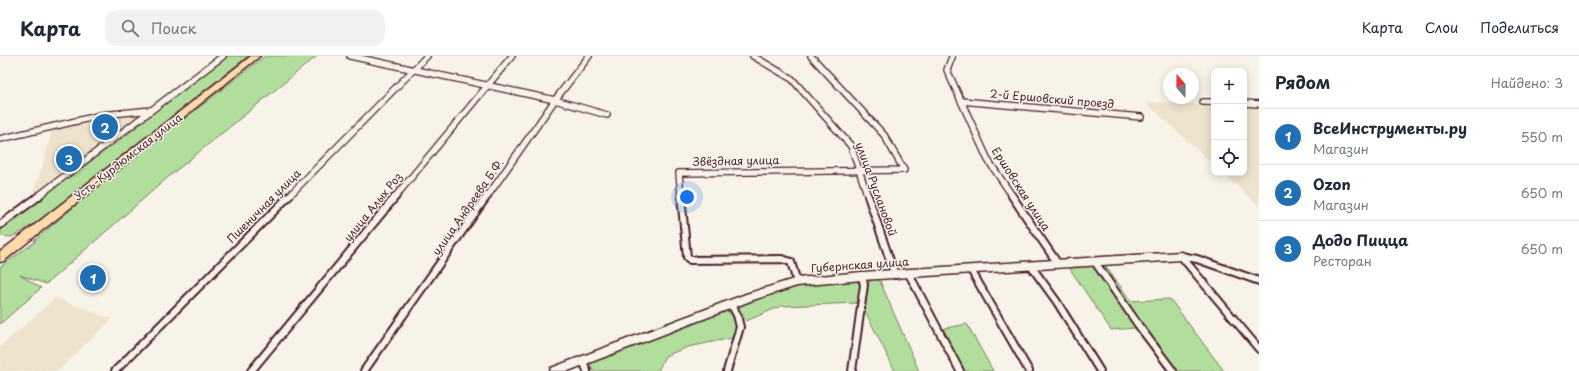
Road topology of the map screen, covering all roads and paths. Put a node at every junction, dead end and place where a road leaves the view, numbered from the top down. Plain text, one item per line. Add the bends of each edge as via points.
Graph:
1 (223, 56) edge
2 (256, 56) edge
3 (350, 56) edge
4 (427, 56) edge
5 (512, 56) edge
6 (589, 56) edge
7 (753, 56) edge
8 (811, 56) edge
9 (952, 57) edge
10 (414, 70) junction
11 (486, 86) junction
12 (556, 100) junction
13 (961, 101) junction
14 (1203, 102) dead end
15 (1211, 102) edge
16 (1247, 103) edge
17 (1259, 104) edge
18 (152, 110) junction
19 (607, 115) dead end
20 (1141, 117) dead end
21 (0, 139) edge
22 (859, 170) junction
23 (0, 225) edge
24 (1181, 256) junction
25 (0, 258) edge
26 (1095, 262) junction
27 (1058, 264) junction
28 (1031, 266) junction
29 (971, 270) junction
30 (909, 274) junction
31 (895, 275) junction
32 (862, 276) junction
33 (1259, 281) edge
34 (797, 282) junction
35 (731, 304) junction
36 (1259, 349) edge
37 (583, 361) junction
38 (115, 371) edge
39 (251, 371) edge
40 (364, 371) edge
41 (555, 371) edge
42 (587, 371) edge
43 (727, 371) edge
44 (852, 371) edge
45 (960, 371) edge
46 (1029, 371) edge
47 (1100, 371) edge
48 (1173, 371) edge

1 - 18 street
2 - 25 main road, Усть-Курдюмская улица
3 - 10 street
4 - 10 street, Пшеничная улица
5 - 11 street, улица Алых Роз
6 - 12 street, улица Андреева Б.Ф.
7 - 22 street, улица Руслановой via 792,79 851,146
8 - 22 street via 884,135 904,170
9 - 13 street, Ершовская улица via 947,70
10 - 11 street
10 - 38 street, Пшеничная улица
11 - 12 street
11 - 39 street, улица Алых Роз
12 - 19 street
12 - 40 street, улица Андреева Б.Ф.
13 - 20 street, 2-й Ершовский проезд
13 - 27 street, Ершовская улица via 988,160
14 - 15 street
16 - 17 street
18 - 21 street via 102,115
18 - 23 street
22 - 31 street, улица Руслановой
22 - 34 street, Звёздная улица via 679,173 690,260 782,259 791,262
24 - 26 street, Губернская улица
24 - 33 street via 1197,258
24 - 36 street
26 - 27 street, Губернская улица
26 - 48 street
27 - 28 street, Губернская улица
28 - 29 street, Губернская улица
28 - 47 street
29 - 30 street, Губернская улица
29 - 46 street
30 - 31 street, Губернская улица
30 - 45 street
31 - 32 street, Губернская улица
32 - 34 street, Губернская улица
32 - 44 street via 864,285
34 - 35 street, Губернская улица
35 - 37 street, Губернская улица
35 - 43 street via 740,327
37 - 41 street, Губернская улица
37 - 42 street

